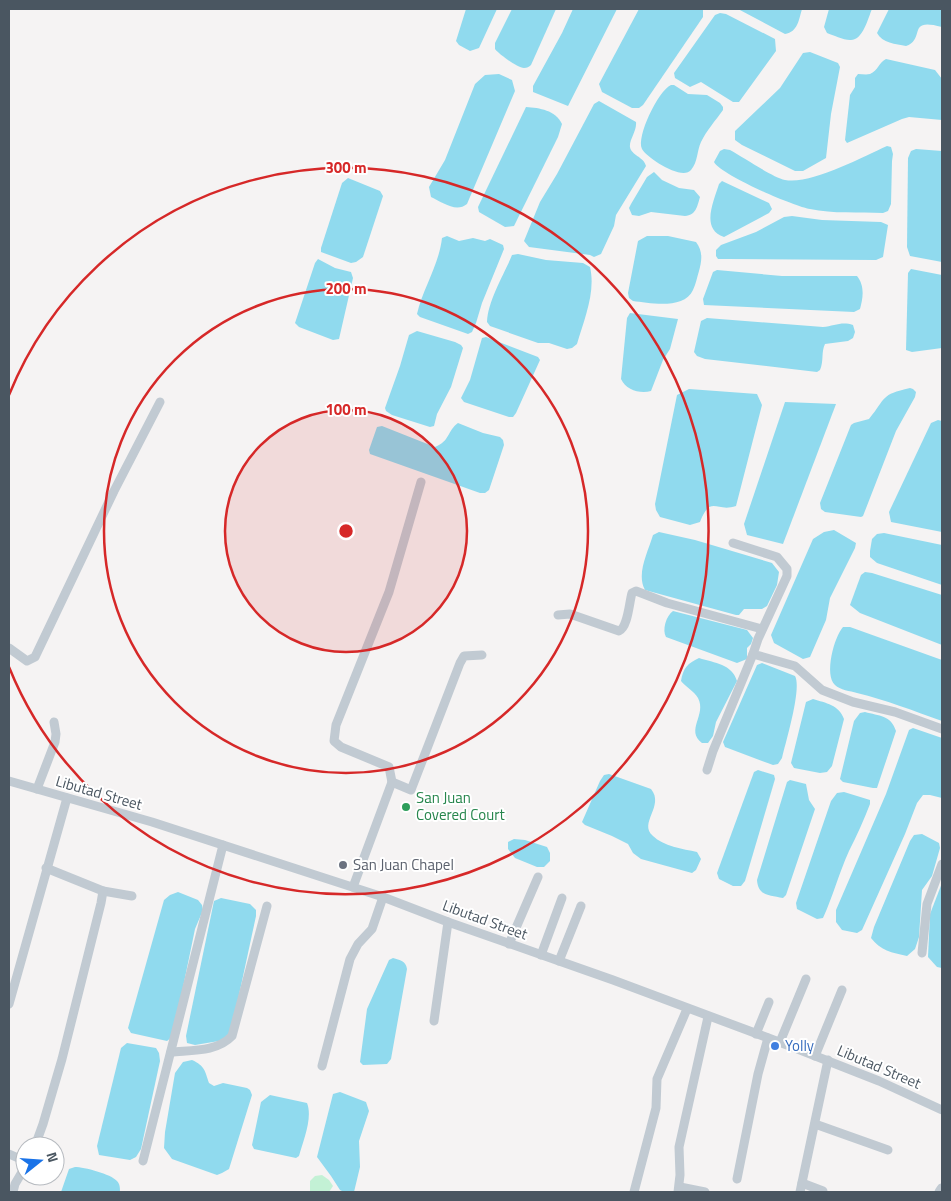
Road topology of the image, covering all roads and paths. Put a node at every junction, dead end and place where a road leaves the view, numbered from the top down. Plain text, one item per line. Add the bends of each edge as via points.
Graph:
1 (160, 402) dead end
2 (421, 482) dead end
3 (733, 543) dead end
4 (558, 615) dead end
5 (762, 629) junction
6 (9, 648) edge
7 (753, 654) junction
8 (482, 655) dead end
9 (54, 722) dead end
10 (942, 729) edge
11 (707, 770) dead end
12 (9, 781) edge
13 (392, 782) junction
14 (37, 789) junction
15 (66, 798) junction
16 (223, 845) junction
17 (942, 867) edge
18 (46, 868) junction
19 (538, 878) dead end
20 (353, 887) junction
21 (103, 891) junction
22 (132, 896) dead end
23 (383, 896) junction
24 (562, 898) dead end
25 (267, 906) dead end
26 (581, 906) dead end
27 (448, 922) junction
28 (509, 944) junction
29 (922, 953) dead end
30 (541, 955) junction
31 (558, 962) junction
32 (806, 979) dead end
33 (842, 990) dead end
34 (769, 1002) dead end
35 (9, 1004) edge
36 (687, 1009) junction
37 (708, 1017) junction
38 (434, 1021) dead end
39 (756, 1034) junction
40 (768, 1038) junction
41 (780, 1042) junction
42 (172, 1052) junction
43 (815, 1056) junction
44 (828, 1060) junction
45 (322, 1066) dead end
46 (942, 1110) edge
47 (815, 1124) junction
48 (39, 1136) edge
49 (888, 1150) dead end
50 (144, 1161) dead end
51 (737, 1179) dead end
52 (801, 1188) edge
53 (942, 1189) edge
54 (679, 1190) edge
55 (823, 1191) dead end
56 (634, 1192) edge
57 (705, 1192) edge
58 (940, 1192) edge

1 - 6 street via 34,657 27,660
2 - 13 street via 389,592 336,725 334,741 389,767
3 - 5 street via 777,557 787,569 787,576
4 - 5 street via 570,614 619,631 625,626 632,592 636,591
5 - 7 street
7 - 10 street via 794,666 822,690
7 - 11 street
8 - 13 street via 464,656 460,663 411,790
9 - 14 street via 55,742
12 - 14 street, Libutad Street
13 - 20 street
14 - 15 street, Libutad Street
15 - 16 street, Libutad Street
15 - 18 street
16 - 20 street, Libutad Street
16 - 42 street
17 - 29 street via 927,904
18 - 21 street
18 - 35 street
19 - 28 street
20 - 23 street, Libutad Street
21 - 22 street
21 - 48 street via 62,1059
23 - 27 street, Libutad Street
23 - 45 street via 372,930 358,944 350,959
24 - 30 street
25 - 42 street via 232,1036 216,1047
26 - 31 street
27 - 28 street, Libutad Street
27 - 38 street
28 - 30 street, Libutad Street
30 - 31 street, Libutad Street
31 - 36 street, Libutad Street
32 - 41 street
33 - 43 street
34 - 39 street
36 - 37 street, Libutad Street
36 - 56 street via 657,1079 658,1099
37 - 39 street, Libutad Street
37 - 54 street via 679,1147
39 - 40 street, Libutad Street
40 - 41 street, Libutad Street
40 - 51 street
41 - 43 street, Libutad Street
42 - 50 street
43 - 44 street, Libutad Street
44 - 46 street, Libutad Street
44 - 47 street
47 - 49 street
47 - 52 street
52 - 55 street
53 - 58 street
54 - 57 street

